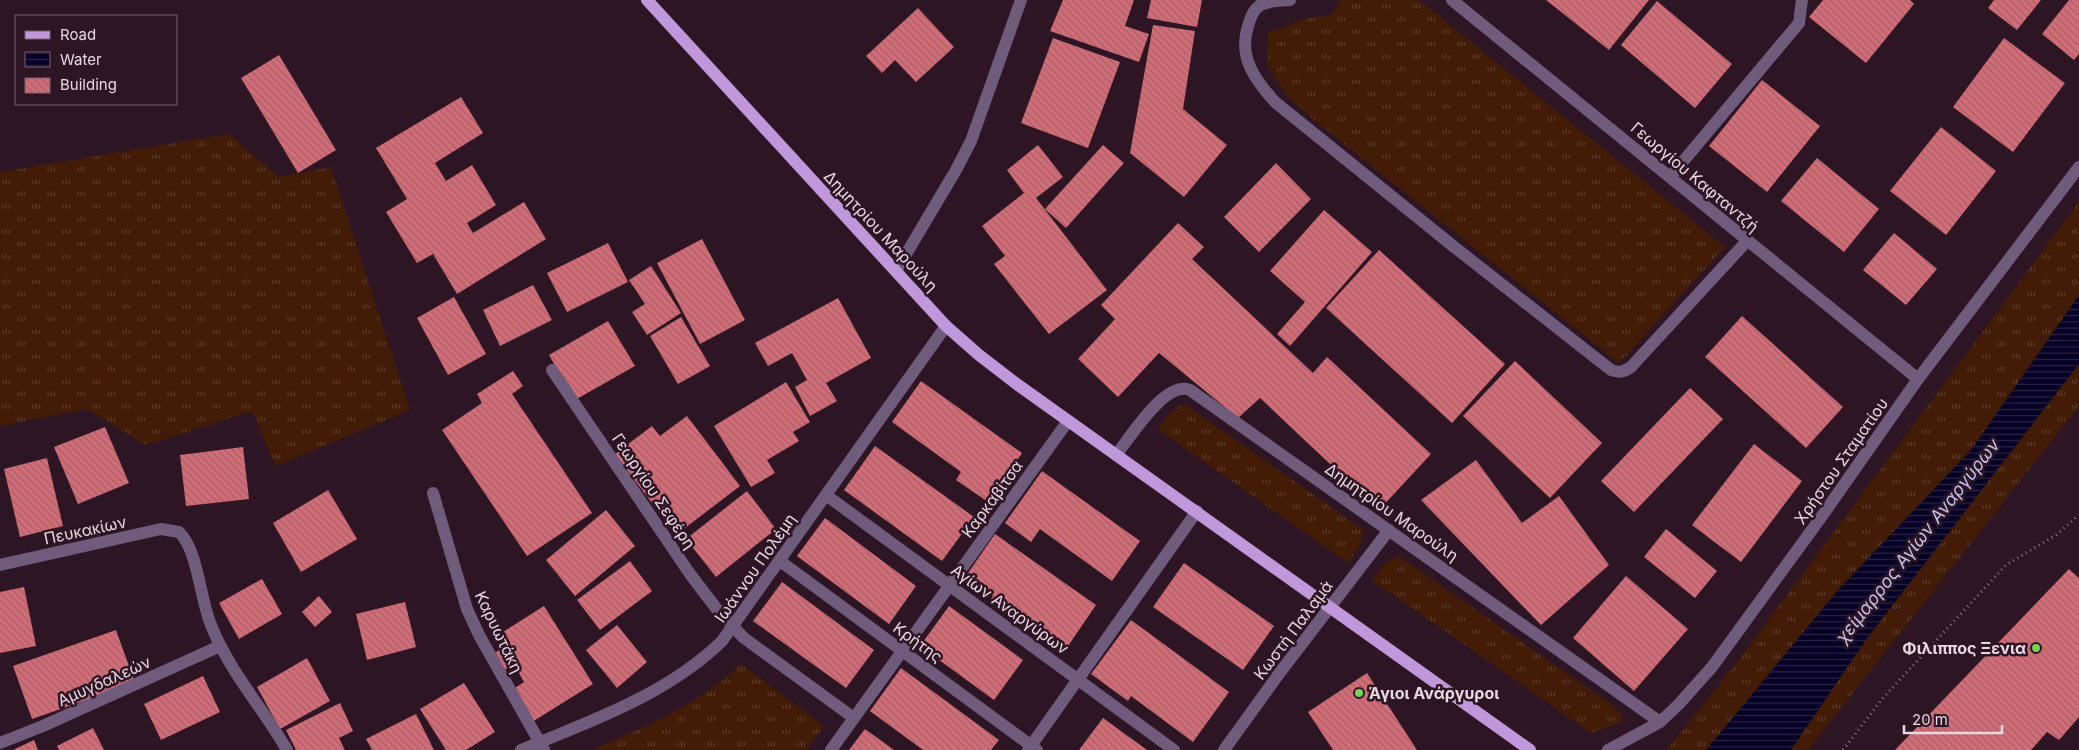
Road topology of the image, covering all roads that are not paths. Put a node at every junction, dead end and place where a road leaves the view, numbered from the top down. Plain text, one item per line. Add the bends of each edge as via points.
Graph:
1 (647, 0) edge
2 (1021, 0) edge
3 (1290, 0) edge
4 (1452, 0) edge
5 (1802, 0) edge
6 (2079, 166) edge
7 (1670, 177) junction
8 (1747, 241) junction
9 (896, 271) junction
10 (946, 326) junction
11 (552, 370) dead end
12 (1918, 379) junction
13 (1068, 421) junction
14 (1116, 455) junction
15 (433, 493) dead end
16 (826, 495) junction
17 (1198, 512) junction
18 (1389, 530) junction
19 (780, 561) junction
20 (0, 565) edge
21 (950, 585) junction
22 (1331, 607) junction
23 (733, 628) junction
24 (220, 646) junction
25 (902, 651) junction
26 (1078, 680) junction
27 (854, 718) junction
28 (1660, 722) junction
29 (0, 743) edge
30 (542, 746) edge
31 (1032, 749) edge
32 (287, 750) edge
33 (521, 750) edge
34 (831, 750) edge
35 (1174, 750) edge
36 (1224, 750) edge
37 (1530, 750) edge
38 (1608, 750) edge

1 - 9 main road, Δημητρίου Μαρούλη
2 - 9 street via 971,141
3 - 8 street via 1259,6 1245,36 1245,50 1253,75 1275,102 1611,370 1618,373 1631,368
4 - 7 street, Γεωργίου Καφταντζή
5 - 7 street via 1799,22
6 - 12 street, Χρήστου Σταματίου
7 - 8 street, Γεωργίου Καφταντζή
8 - 12 street, Γεωργίου Καφταντζή
9 - 10 main road, Δημητρίου Μαρούλη
10 - 13 main road, Δημητρίου Μαρούλη
10 - 16 street, Ιωάννου Πολέμη
11 - 23 street, Γεωργίου Σεφέρη via 690,574
12 - 28 street, Χρήστου Σταματίου via 1718,660
13 - 14 main road, Δημητρίου Μαρούλη
13 - 21 street, Καρκαβίτσα
14 - 17 main road, Δημητρίου Μαρούλη
14 - 18 street, Δημητρίου Μαρούλη via 1164,396 1176,389 1186,389
15 - 30 street, Καρυωτάκη via 467,609
16 - 19 street, Ιωάννου Πολέμη
16 - 21 street, Αγίων Αναργύρων
17 - 22 main road, Δημητρίου Μαρούλη
17 - 26 street
18 - 22 street, Κωστή Παλαμά
18 - 28 street, Δημητρίου Μαρούλη
19 - 23 street, Ιωάννου Πολέμη
19 - 25 street, Κρήτης
20 - 24 street, Πευκακίων via 161,529 176,531 189,544 204,606
21 - 25 street, Καρκαβίτσα
21 - 26 street, Αγίων Αναργύρων
22 - 36 street, Κωστή Παλαμά
22 - 37 main road, Δημητρίου Μαρούλη
23 - 27 street
23 - 30 street, Ιωάννου Πολέμη via 708,655 672,680
24 - 29 street, Αμυγδαλεών
24 - 32 street
25 - 27 street, Καρκαβίτσα
25 - 31 street, Κρήτης
26 - 31 street
26 - 35 street, Αγίων Αναργύρων
27 - 34 street, Καρκαβίτσα
28 - 38 street, Χρήστου Σταματίου
30 - 33 street, Ιωάννου Πολέμη

